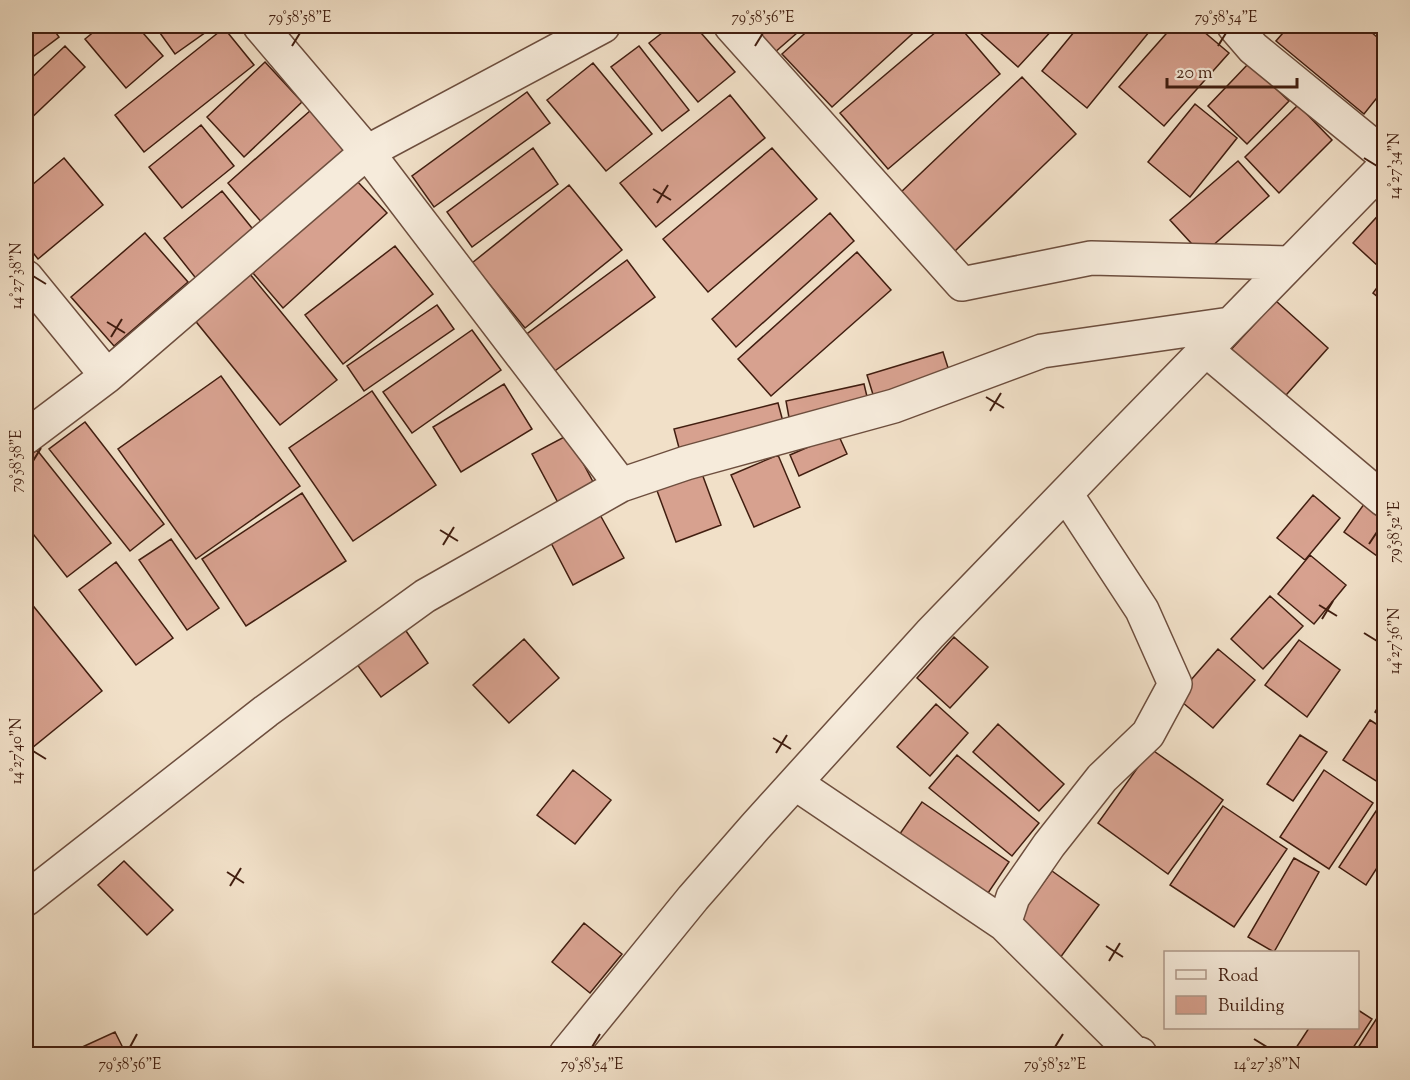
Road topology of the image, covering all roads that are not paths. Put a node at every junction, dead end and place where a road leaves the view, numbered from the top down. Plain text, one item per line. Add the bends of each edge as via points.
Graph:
1 (260, 26) edge
2 (603, 26) edge
3 (731, 26) edge
4 (1234, 26) edge
5 (368, 152) junction
6 (1384, 155) edge
7 (1384, 167) edge
8 (1289, 263) junction
9 (26, 277) edge
10 (1230, 324) junction
11 (1205, 349) junction
12 (107, 376) junction
13 (26, 437) edge
14 (621, 485) junction
15 (1066, 494) junction
16 (1384, 500) edge
17 (795, 783) junction
18 (26, 899) edge
19 (1004, 924) junction
20 (566, 1054) edge
21 (1140, 1054) edge

1 - 5 street
2 - 5 street
3 - 8 street via 962,284 1090,258
4 - 6 street via 1253,48
5 - 12 street
5 - 14 street
7 - 8 street
8 - 10 street
9 - 12 street
10 - 11 street
10 - 14 street via 1042,351 894,406 686,463
11 - 15 street
11 - 16 street
12 - 13 street
14 - 18 street via 425,596 266,711
15 - 17 street via 930,634
15 - 19 street via 1142,610 1175,684 1148,734 1102,778 1049,844 1013,897
17 - 19 street
17 - 20 street via 693,898
19 - 21 street via 1133,1052

